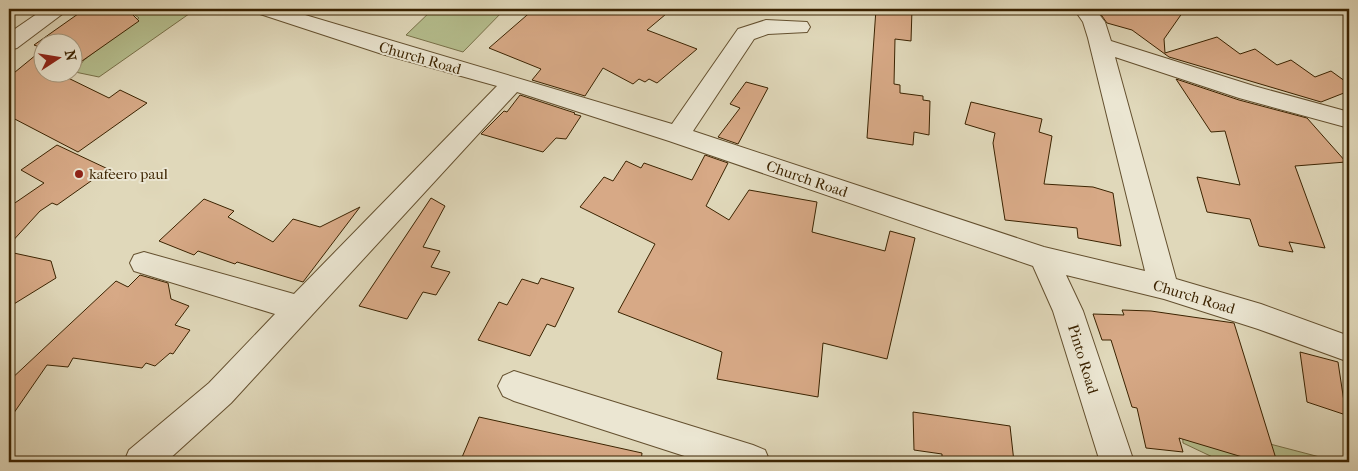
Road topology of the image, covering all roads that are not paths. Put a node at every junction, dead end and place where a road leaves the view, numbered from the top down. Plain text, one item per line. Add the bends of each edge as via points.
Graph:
1 (58, 9) edge
2 (264, 9) edge
3 (1085, 9) edge
4 (800, 27) dead end
5 (9, 43) edge
6 (1101, 45) junction
7 (513, 83) junction
8 (1349, 120) edge
9 (678, 135) junction
10 (1044, 258) junction
11 (144, 263) dead end
12 (1164, 287) junction
13 (298, 308) junction
14 (1349, 349) edge
15 (514, 386) dead end
16 (141, 462) edge
17 (753, 462) edge
18 (1117, 462) edge

1 - 5 street
2 - 7 street, Church Road via 390,50
3 - 6 street via 1094,22
4 - 9 street via 766,27 746,34
6 - 8 street via 1247,92
6 - 12 street
7 - 9 street, Church Road
7 - 13 street
9 - 10 street, Church Road
10 - 12 street, Church Road
10 - 18 street, Pinto Road via 1068,310
11 - 13 street
12 - 14 street, Church Road
13 - 16 street via 220,393
15 - 17 street

